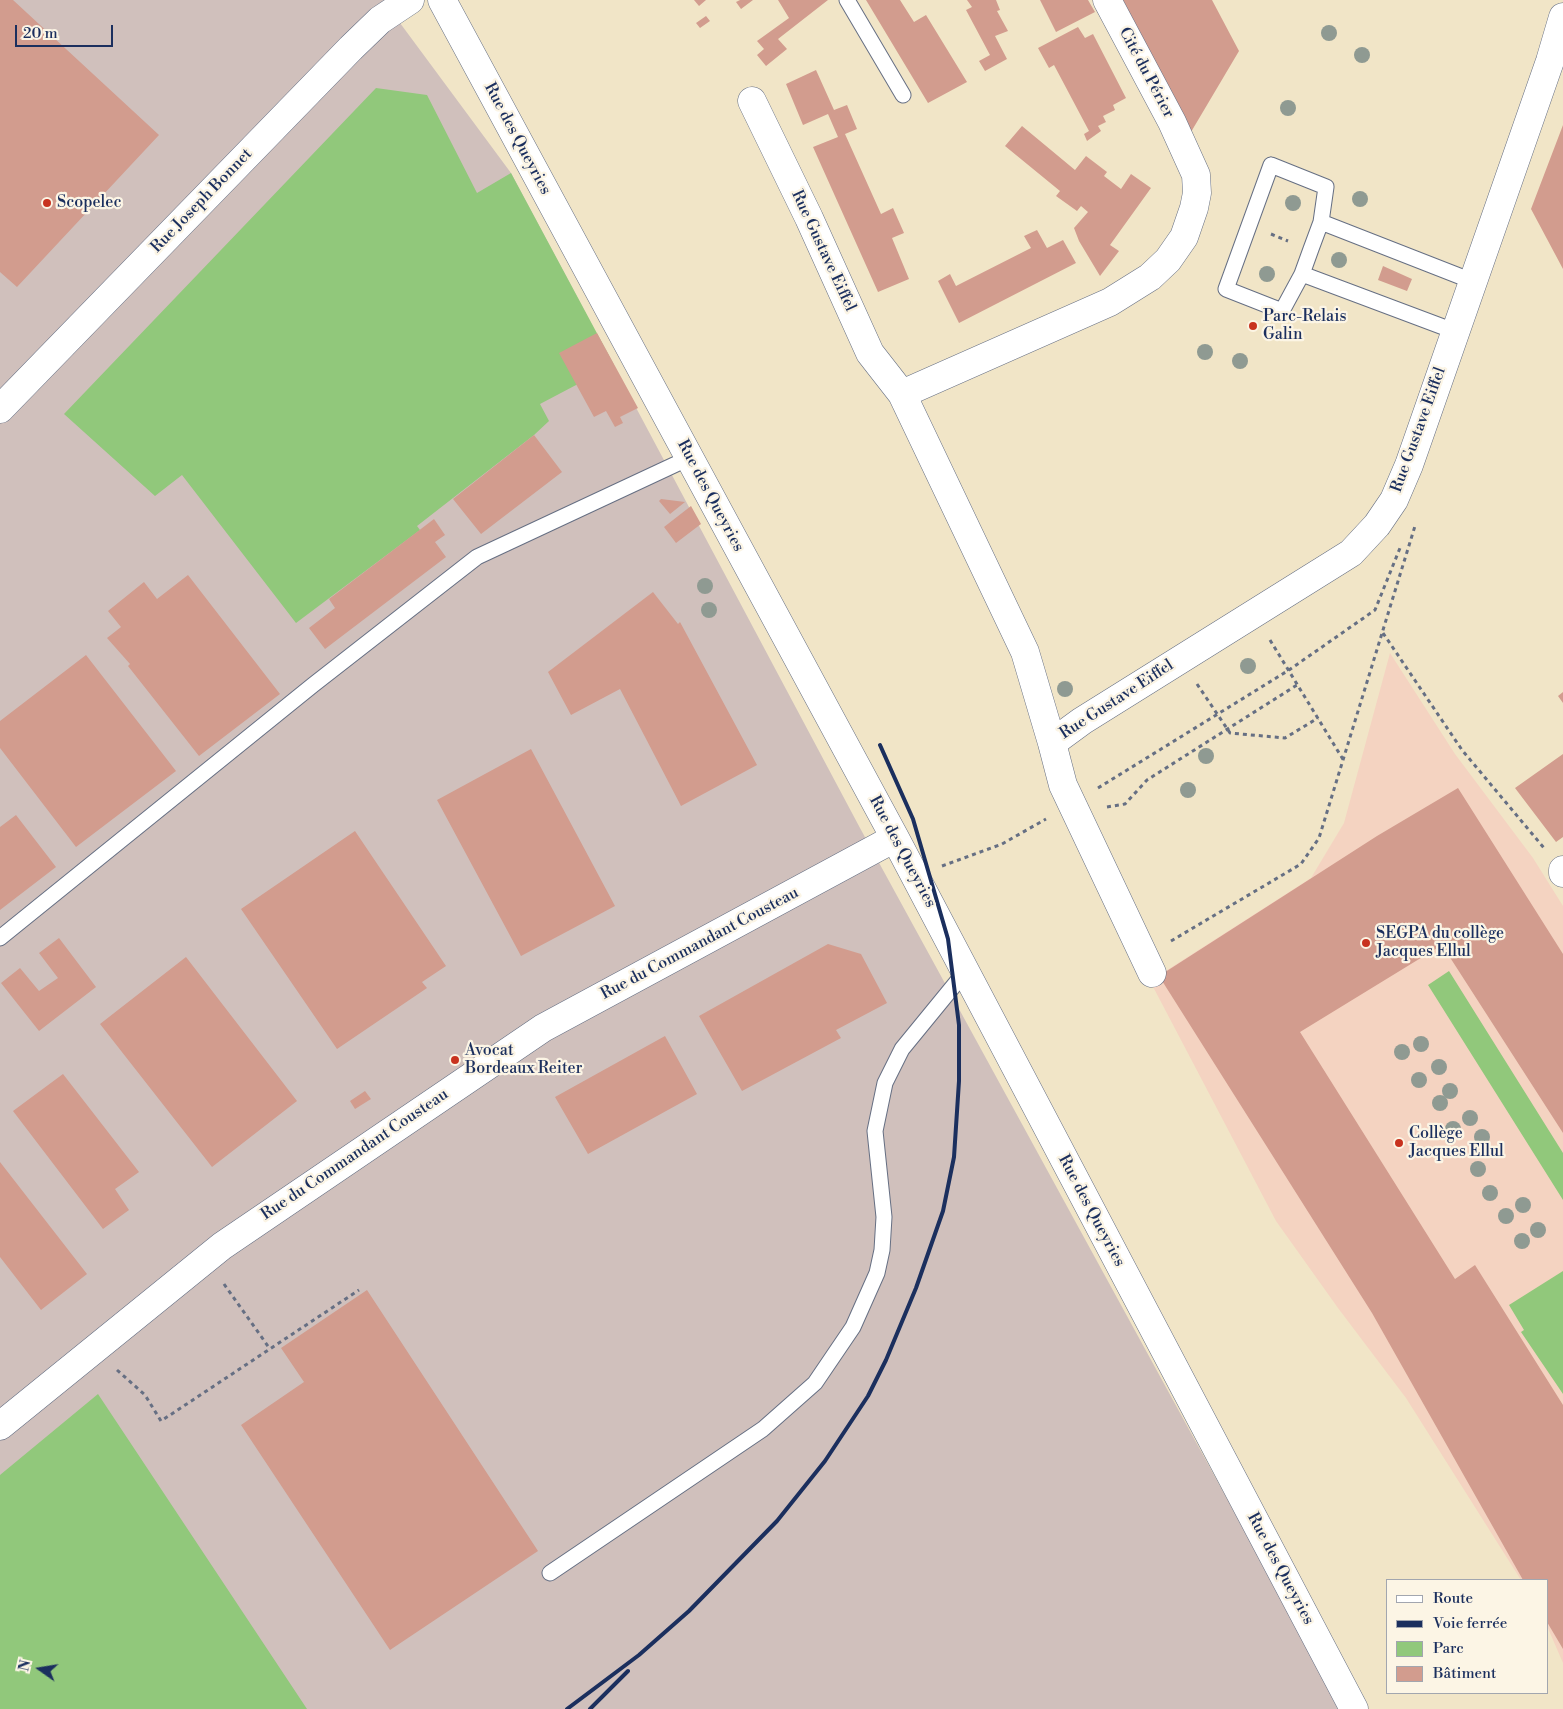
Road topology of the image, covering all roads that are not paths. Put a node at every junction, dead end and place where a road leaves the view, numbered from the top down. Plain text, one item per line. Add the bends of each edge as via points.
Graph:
1 (410, 0) edge
2 (442, 0) edge
3 (847, 0) edge
4 (1107, 0) edge
5 (1563, 17) edge
6 (903, 95) dead end
7 (752, 101) dead end
8 (1320, 222) junction
9 (1302, 274) junction
10 (1472, 281) junction
11 (1454, 330) junction
12 (902, 394) junction
13 (0, 409) edge
14 (689, 458) junction
15 (1052, 743) junction
16 (895, 838) junction
17 (0, 938) edge
18 (1148, 965) road end
19 (965, 972) junction
20 (0, 1426) edge
21 (550, 1573) dead end
22 (1354, 1709) edge

1 - 13 street, Rue Joseph Bonnet via 380,20 351,48
2 - 14 street, Rue des Queyries
3 - 6 lane
4 - 12 street, Cité du Périer via 1185,146 1196,175 1197,193 1184,237 1168,260 1150,277 1110,302
5 - 10 street, Rue Gustave Eiffel
7 - 12 street, Rue Gustave Eiffel via 870,353
8 - 9 lane
8 - 9 lane via 1326,187 1271,165 1226,289 1282,311
8 - 10 lane
9 - 11 lane
10 - 11 street, Rue Gustave Eiffel
11 - 15 street, Rue Gustave Eiffel via 1394,500 1377,525 1351,552
12 - 15 street, Rue Gustave Eiffel via 1025,652
14 - 16 street, Rue des Queyries
14 - 17 lane via 477,558 313,685
15 - 18 street, Rue Gustave Eiffel via 1063,785 1086,806
16 - 19 street, Rue des Queyries
16 - 20 street, Rue du Commandant Cousteau via 543,1028 236,1236
19 - 21 lane via 902,1050 885,1083 875,1131 884,1217 882,1250 877,1273 857,1318 837,1351 815,1382 763,1429
19 - 22 street, Rue des Queyries

